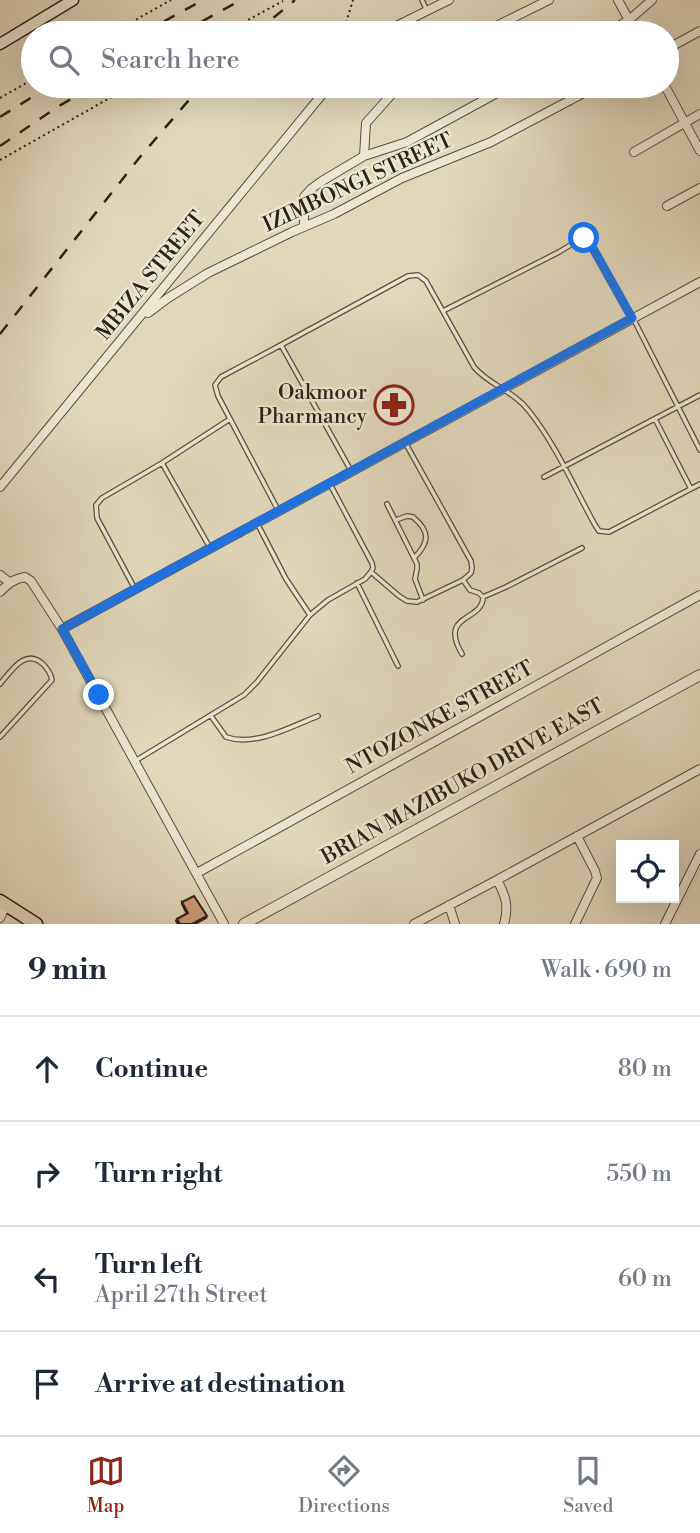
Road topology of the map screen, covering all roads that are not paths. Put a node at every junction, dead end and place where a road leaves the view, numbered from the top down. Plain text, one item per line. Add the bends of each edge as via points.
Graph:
1 (73, 0) edge
2 (422, 0) edge
3 (449, 0) edge
4 (549, 0) edge
5 (618, 0) edge
6 (652, 0) edge
7 (426, 10) junction
8 (629, 20) joint
9 (38, 21) edge
10 (405, 21) edge
11 (506, 21) edge
12 (21, 31) edge
13 (700, 31) edge
14 (679, 42) edge
15 (0, 44) edge
16 (319, 98) edge
17 (388, 98) edge
18 (488, 98) edge
19 (574, 98) edge
20 (671, 98) edge
21 (700, 114) edge
22 (684, 123) junction
23 (700, 151) edge
24 (634, 152) dead end
25 (364, 156) junction
26 (700, 188) edge
27 (667, 206) dead end
28 (304, 227) junction
29 (700, 282) edge
30 (443, 311) junction
31 (632, 318) junction
32 (138, 321) junction
33 (281, 345) junction
34 (504, 388) junction
35 (700, 395) edge
36 (678, 407) junction
37 (230, 419) junction
38 (655, 419) junction
39 (405, 442) junction
40 (700, 450) edge
41 (162, 463) junction
42 (564, 466) junction
43 (351, 471) junction
44 (544, 477) dead end
45 (329, 483) junction
46 (700, 484) edge
47 (0, 487) edge
48 (691, 489) junction
49 (387, 504) dead end
50 (278, 511) junction
51 (396, 520) junction
52 (257, 523) junction
53 (210, 548) junction
54 (582, 548) dead end
55 (414, 558) junction
56 (371, 572) junction
57 (0, 575) edge
58 (463, 580) junction
59 (9, 582) junction
60 (357, 583) junction
61 (135, 589) junction
62 (0, 592) edge
63 (700, 595) edge
64 (483, 597) junction
65 (423, 600) junction
66 (310, 615) junction
67 (62, 629) junction
68 (462, 654) dead end
69 (398, 666) dead end
70 (700, 674) edge
71 (0, 684) edge
72 (211, 716) junction
73 (318, 716) dead end
74 (0, 737) edge
75 (135, 761) junction
76 (700, 769) edge
77 (576, 835) junction
78 (700, 854) edge
79 (197, 873) junction
80 (497, 880) junction
81 (3, 903) edge
82 (449, 905) junction
83 (0, 918) edge
84 (36, 924) edge
85 (224, 924) edge
86 (244, 924) edge
87 (414, 924) edge
88 (455, 924) edge
89 (504, 924) edge
90 (575, 924) edge
91 (665, 924) edge

1 - 9 main road
2 - 7 lane
3 - 7 street
4 - 11 street
5 - 8 street
6 - 8 street
7 - 10 street
12 - 15 main road
13 - 14 street
16 - 32 street, MBIZA STREET
17 - 25 street via 366,123
18 - 25 street via 407,142
19 - 28 street, IZIMBONGI STREET via 491,142 402,178
20 - 22 street
21 - 22 street
22 - 23 street
22 - 24 street
25 - 28 street via 306,194
26 - 27 street
28 - 32 street, IZIMBONGI STREET via 208,273
29 - 31 street
30 - 31 lane via 584,238
30 - 33 lane via 421,276 408,276
30 - 34 lane via 474,368
31 - 34 street
31 - 36 lane
32 - 47 street, MBIZA STREET
33 - 37 lane via 216,382
33 - 43 lane
34 - 39 street
34 - 42 lane via 529,411
35 - 36 lane
36 - 38 lane
36 - 40 lane
37 - 41 lane
37 - 50 lane
38 - 42 lane
38 - 48 lane
39 - 43 street
39 - 58 lane via 471,561 471,573
41 - 53 lane
41 - 61 lane via 96,505 97,518
42 - 44 lane
42 - 48 lane via 603,532
43 - 45 street
45 - 50 street
45 - 56 lane via 372,563
46 - 48 lane
49 - 51 lane
50 - 52 street
51 - 55 lane
51 - 55 lane via 413,517 422,527 426,544
52 - 53 street
52 - 66 lane
53 - 61 street
54 - 64 lane
55 - 65 lane
56 - 60 lane
56 - 65 lane via 407,601
57 - 59 street
58 - 64 lane
58 - 65 lane
59 - 62 street
59 - 67 street via 24,577 32,581
60 - 66 lane
60 - 69 lane
61 - 67 street
63 - 79 street, NTOZONKE STREET
64 - 68 lane via 480,607 456,628
66 - 72 lane via 250,690
67 - 75 street
70 - 86 street, BRIAN MAZIBUKO DRIVE EAST
71 - 74 lane via 29,657 41,662 52,680
72 - 73 lane via 226,737 241,741
72 - 75 lane
75 - 79 street
76 - 77 street
77 - 80 street
77 - 90 street via 597,878
78 - 91 street
79 - 85 street
80 - 82 street
80 - 89 street via 507,901
81 - 83 street
81 - 84 main road
82 - 87 street
82 - 88 street

